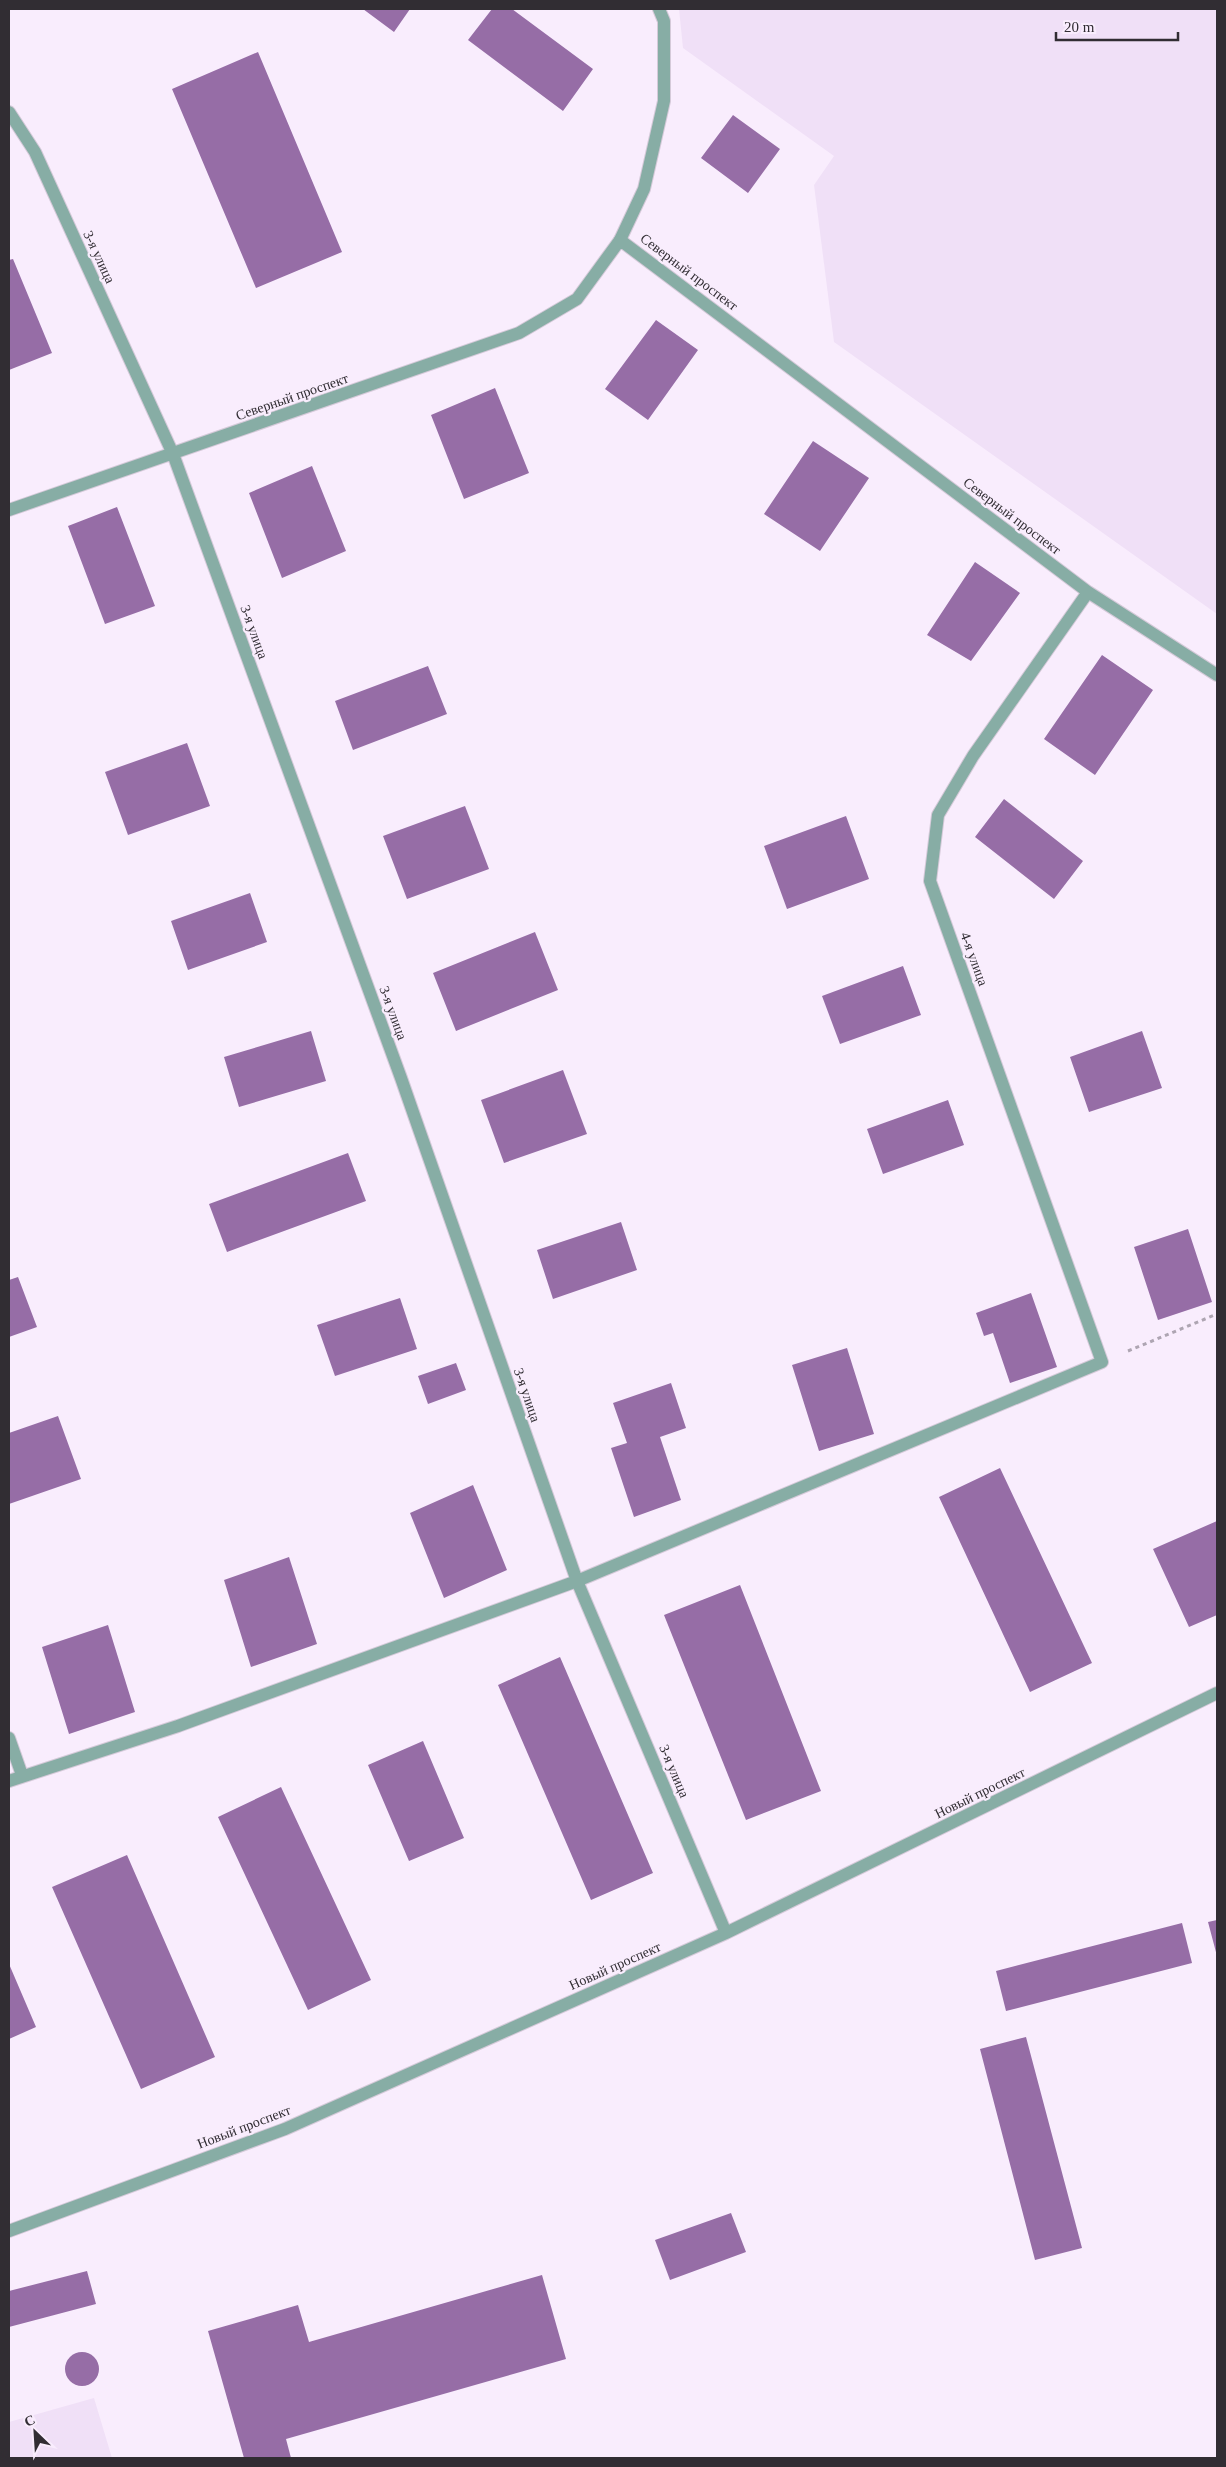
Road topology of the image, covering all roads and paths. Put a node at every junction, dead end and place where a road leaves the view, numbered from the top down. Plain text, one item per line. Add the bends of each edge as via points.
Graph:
1 (659, 9) edge
2 (9, 112) edge
3 (620, 240) junction
4 (173, 454) junction
5 (9, 510) edge
6 (1088, 592) junction
7 (1217, 675) edge
8 (1217, 1314) edge
9 (1102, 1362) junction
10 (577, 1581) junction
11 (1217, 1693) edge
12 (9, 1738) edge
13 (22, 1775) junction
14 (9, 1781) edge
15 (726, 1934) junction
16 (9, 2231) edge

1 - 3 street via 664,21 664,100 644,189
2 - 4 street, 3-я улица via 35,152
3 - 4 street, Северный проспект via 577,299 519,334
3 - 6 street, Северный проспект
4 - 5 street, Северный проспект
4 - 10 street, 3-я улица via 401,1078
6 - 7 street, Северный проспект
6 - 9 street, 4-я улица via 972,756 938,815 930,881
8 - 9 path
9 - 10 street
10 - 13 street via 178,1726
10 - 15 street, 3-я улица
11 - 15 street, Новый проспект
12 - 13 street
13 - 14 street
15 - 16 street, Новый проспект via 284,2129

